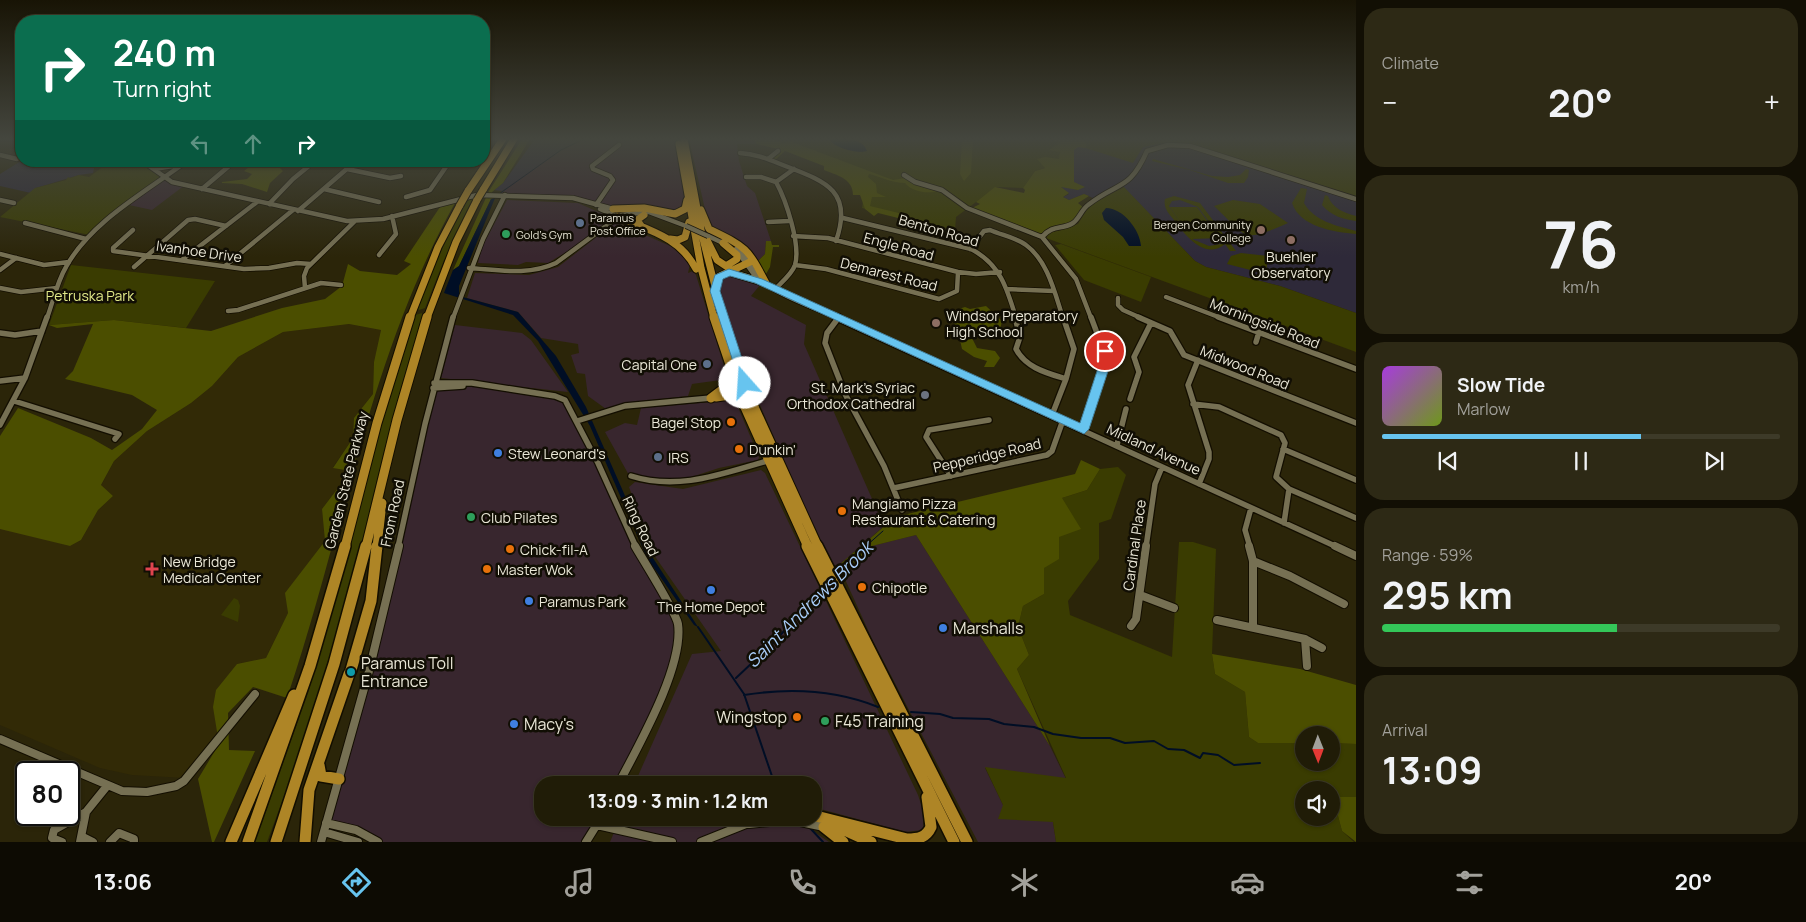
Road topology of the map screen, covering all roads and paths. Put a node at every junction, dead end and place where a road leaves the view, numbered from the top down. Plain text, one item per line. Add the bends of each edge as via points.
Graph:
1 (165, 178) edge
2 (166, 178) edge
3 (215, 178) edge
4 (294, 178) edge
5 (336, 178) edge
6 (438, 178) edge
7 (477, 178) edge
8 (490, 178) edge
9 (612, 178) edge
10 (685, 178) edge
11 (689, 178) edge
12 (765, 178) edge
13 (782, 178) edge
14 (817, 178) edge
15 (909, 178) edge
16 (1131, 178) edge
17 (1292, 178) edge
18 (776, 182) junction
19 (202, 189) junction
20 (324, 189) junction
21 (503, 195) junction
22 (406, 197) dead end
23 (688, 197) junction
24 (1356, 199) edge
25 (0, 200) edge
26 (477, 200) joint
27 (257, 202) junction
28 (379, 202) dead end
29 (14, 203) dead end
30 (269, 204) junction
31 (596, 205) junction
32 (692, 206) junction
33 (613, 209) junction
34 (295, 210) junction
35 (647, 213) junction
36 (392, 216) junction
37 (618, 217) junction
38 (843, 218) junction
39 (789, 221) junction
40 (354, 222) junction
41 (768, 222) dead end
42 (26, 223) dead end
43 (700, 224) junction
44 (226, 226) junction
45 (642, 227) junction
46 (133, 230) dead end
47 (662, 236) junction
48 (793, 236) junction
49 (1042, 237) junction
50 (86, 239) junction
51 (836, 241) junction
52 (723, 243) junction
53 (970, 249) junction
54 (0, 254) edge
55 (145, 255) junction
56 (380, 255) dead end
57 (16, 258) junction
58 (183, 259) junction
59 (68, 262) junction
60 (748, 263) junction
61 (310, 264) junction
62 (795, 265) junction
63 (225, 266) junction
64 (134, 267) dead end
65 (469, 268) junction
66 (0, 270) edge
67 (729, 272) junction
68 (958, 272) junction
69 (1000, 272) junction
70 (762, 282) junction
71 (341, 285) dead end
72 (0, 288) edge
73 (58, 288) junction
74 (305, 288) junction
75 (775, 289) junction
76 (1006, 289) junction
77 (715, 291) junction
78 (1054, 291) junction
79 (1166, 297) dead end
80 (1118, 298) dead end
81 (709, 302) junction
82 (228, 310) dead end
83 (839, 317) junction
84 (1151, 323) junction
85 (42, 331) junction
86 (1259, 332) junction
87 (0, 333) edge
88 (1256, 342) dead end
89 (1198, 360) junction
90 (1356, 369) edge
91 (732, 370) junction
92 (25, 378) junction
93 (1066, 379) junction
94 (0, 381) edge
95 (434, 386) junction
96 (711, 398) junction
97 (1130, 399) dead end
98 (14, 401) junction
99 (743, 402) junction
100 (1193, 404) junction
101 (1126, 408) dead end
102 (1052, 414) junction
103 (989, 420) dead end
104 (1062, 420) junction
105 (577, 421) junction
106 (1356, 423) edge
107 (0, 425) edge
108 (1084, 429) junction
109 (115, 439) dead end
110 (1117, 445) junction
111 (1283, 449) junction
112 (767, 461) junction
113 (1162, 467) junction
114 (385, 470) junction
115 (631, 476) dead end
116 (952, 476) junction
117 (1356, 480) edge
118 (1199, 484) junction
119 (894, 488) junction
120 (1289, 489) junction
121 (1251, 508) junction
122 (902, 510) dead end
123 (1356, 518) edge
124 (1284, 523) junction
125 (1356, 556) edge
126 (1253, 561) junction
127 (829, 580) junction
128 (1140, 595) junction
129 (1344, 604) dead end
130 (1174, 608) dead end
131 (325, 616) junction
132 (1217, 620) dead end
133 (1131, 626) dead end
134 (1252, 626) junction
135 (1305, 639) junction
136 (1322, 648) dead end
137 (1307, 666) dead end
138 (255, 694) dead end
139 (0, 739) edge
140 (319, 762) junction
141 (920, 773) junction
142 (623, 776) edge
143 (339, 780) junction
144 (108, 786) junction
145 (86, 812) junction
146 (822, 822) edge
147 (326, 823) junction
148 (822, 823) edge
149 (822, 823) edge
150 (822, 824) edge
151 (596, 826) edge
152 (616, 826) edge
153 (745, 826) edge
154 (324, 832) junction
155 (82, 839) edge
156 (714, 840) edge
157 (62, 842) edge
158 (92, 842) edge
159 (110, 842) edge
160 (134, 842) edge
161 (231, 842) edge
162 (248, 842) edge
163 (276, 842) edge
164 (305, 842) edge
165 (321, 842) edge
166 (358, 842) edge
167 (378, 842) edge
168 (586, 842) edge
169 (672, 842) edge
170 (701, 842) edge
171 (843, 842) edge
172 (856, 842) edge
173 (871, 842) edge
174 (954, 842) edge
175 (967, 842) edge

1 - 50 street
2 - 19 street
3 - 19 street
4 - 30 street
5 - 20 street
6 - 22 street via 430,190
7 - 131 highway, Garden State Parkway, bridge via 429,267 396,353
8 - 26 highway, bridge
9 - 31 street
10 - 23 highway
11 - 32 highway
12 - 18 street
13 - 18 street
14 - 38 street via 829,186 838,200
15 - 49 street via 942,190 967,208
16 - 49 street via 1087,205 1074,223 1049,229
17 - 24 street
18 - 39 street
19 - 27 street
20 - 28 street
20 - 34 street
21 - 31 street via 573,198
21 - 36 street via 473,195
21 - 65 street, From Road
23 - 32 highway
23 - 33 highway via 685,209 677,214 644,208
25 - 29 street
26 - 114 highway via 424,325
27 - 30 street
27 - 44 street
30 - 34 street
31 - 33 street
31 - 37 street
32 - 43 highway
32 - 47 highway via 685,237 678,240
32 - 70 highway via 709,228 750,253
32 - 81 highway
33 - 35 street via 639,209
34 - 40 street
34 - 63 street
35 - 37 street
35 - 45 highway via 637,220
35 - 52 street, bridge via 659,215
36 - 40 street
36 - 56 street via 396,234
37 - 45 highway
37 - 65 street via 544,268
38 - 51 street
38 - 53 street, Benton Road
39 - 41 street
39 - 48 street
40 - 61 street
42 - 50 street
43 - 52 highway via 715,260 732,264 737,255
43 - 77 highway
44 - 55 street via 188,220
44 - 58 street
45 - 47 highway
46 - 55 street, Ivanhoe Drive via 113,249
47 - 81 highway via 689,253
48 - 51 street, Engle Road via 815,236
48 - 62 street
49 - 108 street via 1076,279 1105,351 1105,362
50 - 59 street
51 - 68 street, Engle Road
52 - 60 street via 736,249
53 - 69 street, Benton Road via 992,261
53 - 78 street via 986,229 1017,241 1030,248
54 - 57 street
55 - 58 street, Ivanhoe Drive
55 - 64 street
57 - 59 street via 44,265
57 - 66 street
58 - 63 street, Ivanhoe Drive
59 - 73 street
60 - 67 highway
60 - 70 street
61 - 63 street, Ivanhoe Drive via 297,262 248,270
61 - 74 street via 304,274
62 - 68 street, Demarest Road via 826,269 939,299 958,289
62 - 75 street
65 - 95 street, From Road
67 - 70 highway
67 - 77 highway via 719,278
68 - 69 street, Engle Road
69 - 76 street, Benton Road
70 - 75 street, Midland Avenue
71 - 74 street via 322,283
72 - 73 street via 21,292
73 - 85 street
74 - 82 street via 238,310
75 - 83 street, Midland Avenue
76 - 78 street
76 - 93 street, Benton Road via 1020,333 1017,354 1037,368
77 - 127 highway via 760,423
78 - 93 street via 1073,344
79 - 86 street, Morningside Road
80 - 84 street, Midwood Road via 1122,310
81 - 91 highway
83 - 102 street, Midland Avenue
83 - 119 street via 826,333 825,343 856,416
84 - 89 street, Midwood Road via 1170,331 1184,355
84 - 97 street via 1134,357 1139,372
85 - 87 street via 15,335
85 - 92 street
86 - 88 street
86 - 90 street, Morningside Road
89 - 100 street via 1188,381
89 - 106 street, Midwood Road
91 - 96 highway via 726,386
91 - 99 highway
92 - 94 street
92 - 98 street
93 - 102 street
95 - 105 street, Ring Road via 486,386 560,398 568,404
95 - 143 street, From Road via 389,590
96 - 99 highway via 730,395
96 - 105 street via 625,406
98 - 107 street
98 - 109 street via 119,434
99 - 112 highway
100 - 111 street via 1219,407 1274,430 1284,438
100 - 118 street via 1210,452
101 - 110 street
102 - 104 street, Midland Avenue
103 - 116 street via 929,430 927,433 926,437
104 - 108 street, Midland Avenue
104 - 116 street, Pepperidge Road via 1052,451 1047,455
105 - 142 street, Ring Road via 627,532 678,623 676,652 659,705
108 - 110 street, Midland Avenue
110 - 113 street, Midland Avenue
111 - 117 street
111 - 120 street via 1276,476
112 - 115 street via 681,484 663,484
112 - 127 highway
113 - 118 street, Midland Avenue
113 - 128 street, Cardinal Place via 1155,484
114 - 140 highway via 371,601
114 - 163 highway via 332,670
116 - 119 street, Pepperidge Road
118 - 121 street, Midland Avenue
119 - 122 street
120 - 123 street
120 - 124 street
121 - 124 street, Midland Avenue
121 - 126 street via 1245,530
124 - 125 street, Midland Avenue
126 - 129 street
126 - 134 street
127 - 141 highway
127 - 175 highway
128 - 130 street
128 - 133 street, Cardinal Place via 1136,619
131 - 161 highway
131 - 162 highway, Garden State Parkway
132 - 134 street
134 - 135 street
135 - 136 street
135 - 137 street
138 - 144 street via 184,781 176,786 132,793
139 - 144 street
140 - 143 highway via 321,776
140 - 164 highway via 308,798
141 - 146 highway via 932,820 922,839 907,839
141 - 174 highway
143 - 147 street, From Road
144 - 145 street
145 - 155 street
145 - 157 street via 54,830 52,838
147 - 154 street, From Road
147 - 167 street via 356,830
148 - 172 highway
149 - 173 highway
150 - 171 highway
151 - 168 street
152 - 169 street
153 - 156 street
154 - 165 street, From Road
154 - 166 street
155 - 158 street
156 - 170 street
159 - 160 street via 119,833 134,839

